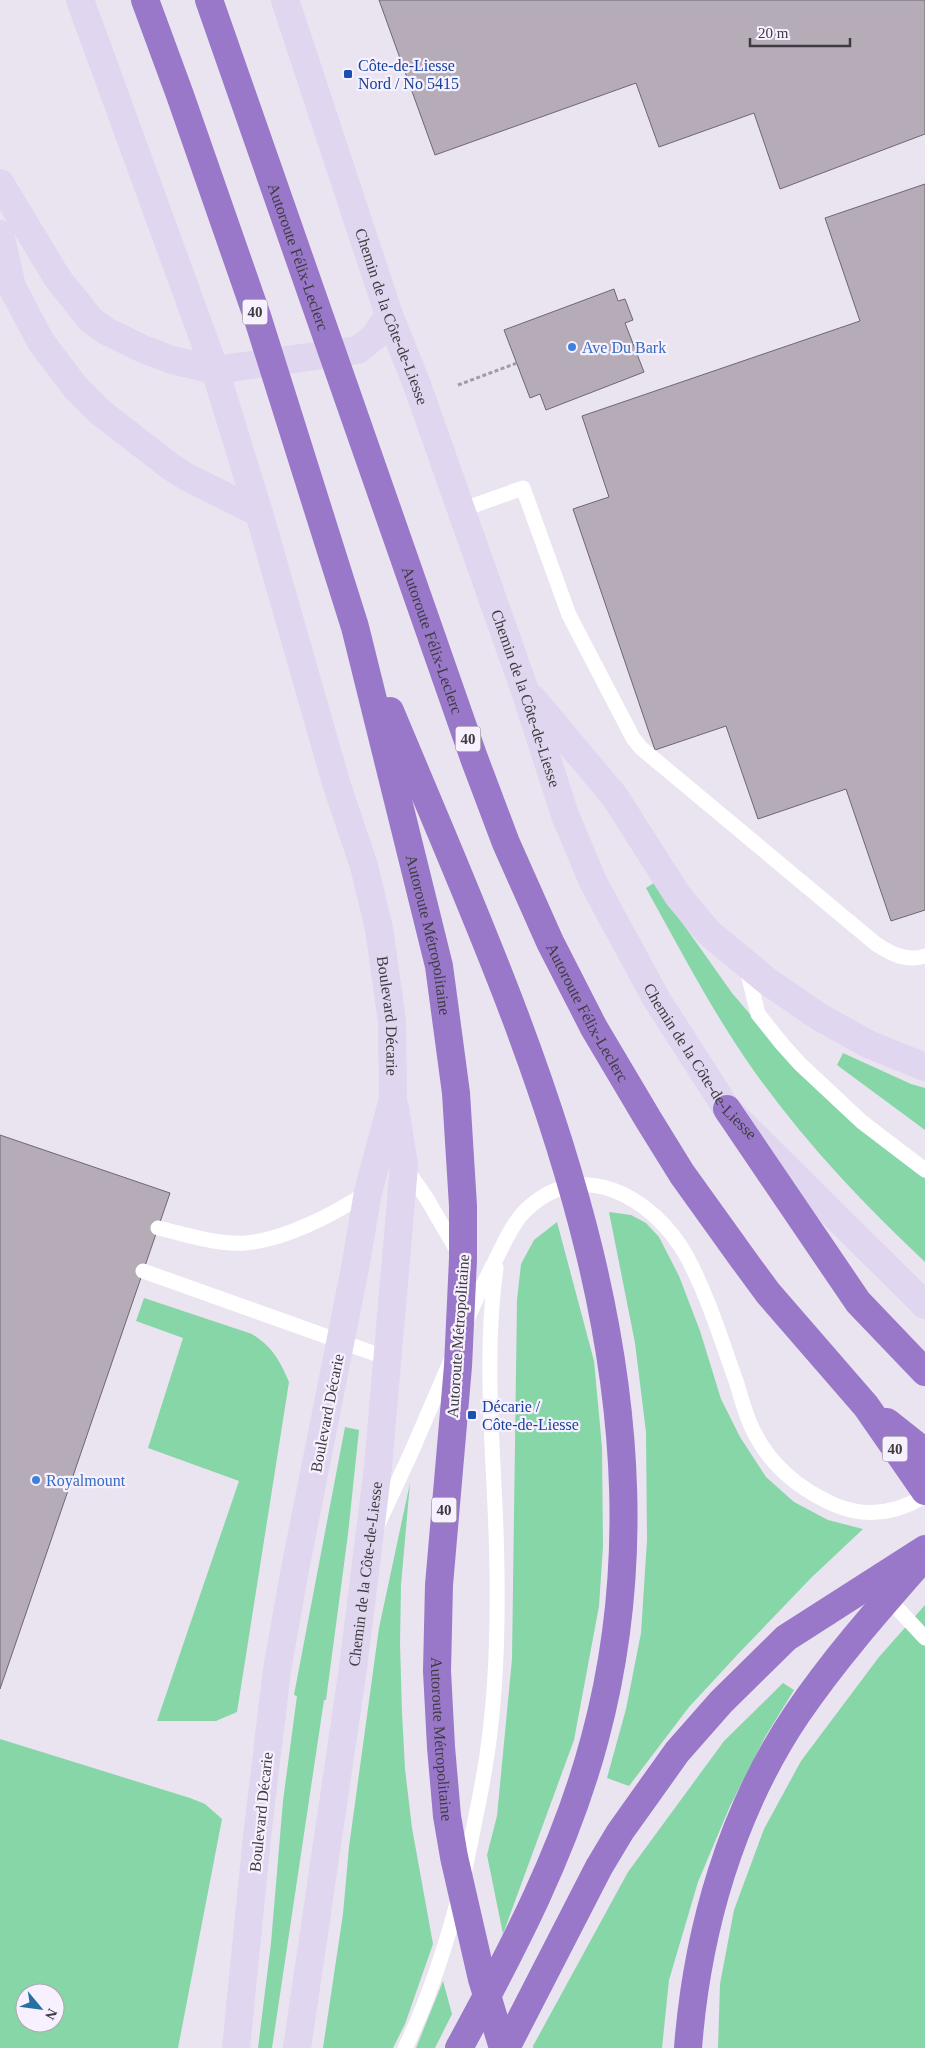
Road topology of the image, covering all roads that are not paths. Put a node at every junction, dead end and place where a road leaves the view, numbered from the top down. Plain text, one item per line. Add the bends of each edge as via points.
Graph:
1 (80, 0) edge
2 (145, 0) edge
3 (209, 0) edge
4 (285, 0) edge
5 (0, 183) edge
6 (0, 234) edge
7 (6, 291) edge
8 (389, 315) junction
9 (215, 370) junction
10 (461, 510) junction
11 (259, 514) junction
12 (355, 627) junction
13 (524, 688) junction
14 (925, 956) edge
15 (746, 964) junction
16 (925, 1067) edge
17 (393, 1099) junction
18 (728, 1109) junction
19 (404, 1166) junction
20 (925, 1170) edge
21 (368, 1192) junction
22 (158, 1228) dead end
23 (503, 1245) junction
24 (143, 1271) dead end
25 (477, 1298) junction
26 (925, 1305) edge
27 (341, 1342) junction
28 (490, 1342) junction
29 (387, 1358) junction
30 (925, 1372) edge
31 (866, 1406) junction
32 (925, 1452) edge
33 (925, 1491) edge
34 (925, 1496) edge
35 (369, 1545) junction
36 (925, 1549) edge
37 (925, 1555) edge
38 (880, 1590) junction
39 (925, 1638) edge
40 (236, 2048) edge
41 (297, 2048) edge
42 (405, 2048) edge
43 (459, 2048) edge
44 (505, 2048) edge
45 (688, 2048) edge

1 - 9 main road
2 - 12 highway, 40 via 257,316
3 - 31 highway, Autoroute Félix-Leclerc / 40 via 474,758 506,843 550,942 594,1028 682,1174 768,1293
4 - 8 main road, Chemin de la Côte-de-Liesse
5 - 9 main road via 58,279 91,320 143,349
6 - 7 main road
7 - 11 main road via 76,388 100,412 187,477
8 - 9 main road via 375,336 358,350
8 - 10 main road, Chemin de la Côte-de-Liesse
9 - 11 main road
10 - 13 main road, Chemin de la Côte-de-Liesse
10 - 14 lane via 523,488 568,615 641,748 876,944 902,957
11 - 17 main road, Boulevard Décarie via 337,786 364,866 379,929 391,1013
12 - 43 highway via 488,948 548,1108 578,1201 599,1289 618,1407 624,1506 622,1581 607,1690 587,1769 558,1848 513,1946
12 - 44 highway, Autoroute Métropolitaine / 40 via 439,966 456,1093 462,1167 463,1259 458,1366 439,1585 437,1671 440,1737 455,1866 482,1979
13 - 15 main road via 615,797 694,915 709,933
13 - 18 main road, Chemin de la Côte-de-Liesse via 565,816 593,882 657,1000
15 - 16 main road via 839,1029
15 - 20 lane via 758,1014 782,1044 862,1122
17 - 19 main road, Chemin de la Côte-de-Liesse
17 - 21 main road, Boulevard Décarie
18 - 26 main road, Chemin de la Côte-de-Liesse
18 - 30 highway via 858,1302
19 - 25 lane via 467,1269
19 - 29 main road, Chemin de la Côte-de-Liesse
21 - 22 lane via 297,1228 245,1243
21 - 27 main road, Boulevard Décarie
23 - 25 lane
23 - 28 lane via 496,1265
23 - 34 lane via 524,1213 551,1192 583,1185 607,1187 625,1194 663,1224 686,1256 754,1433 779,1468 811,1493 846,1510 896,1510
24 - 27 lane
25 - 28 lane
25 - 35 lane
27 - 29 lane
27 - 40 main road, Boulevard Décarie via 277,1670
28 - 42 lane via 497,1570 487,1754 463,1879 445,1948
29 - 35 main road, Chemin de la Côte-de-Liesse
31 - 32 highway
31 - 33 highway, 40
35 - 41 main road, Chemin de la Côte-de-Liesse via 354,1668
36 - 38 highway
37 - 38 highway
38 - 39 lane
38 - 44 highway via 786,1638 677,1752 624,1825 599,1867
38 - 45 highway via 795,1716 736,1833 708,1922 692,1999

